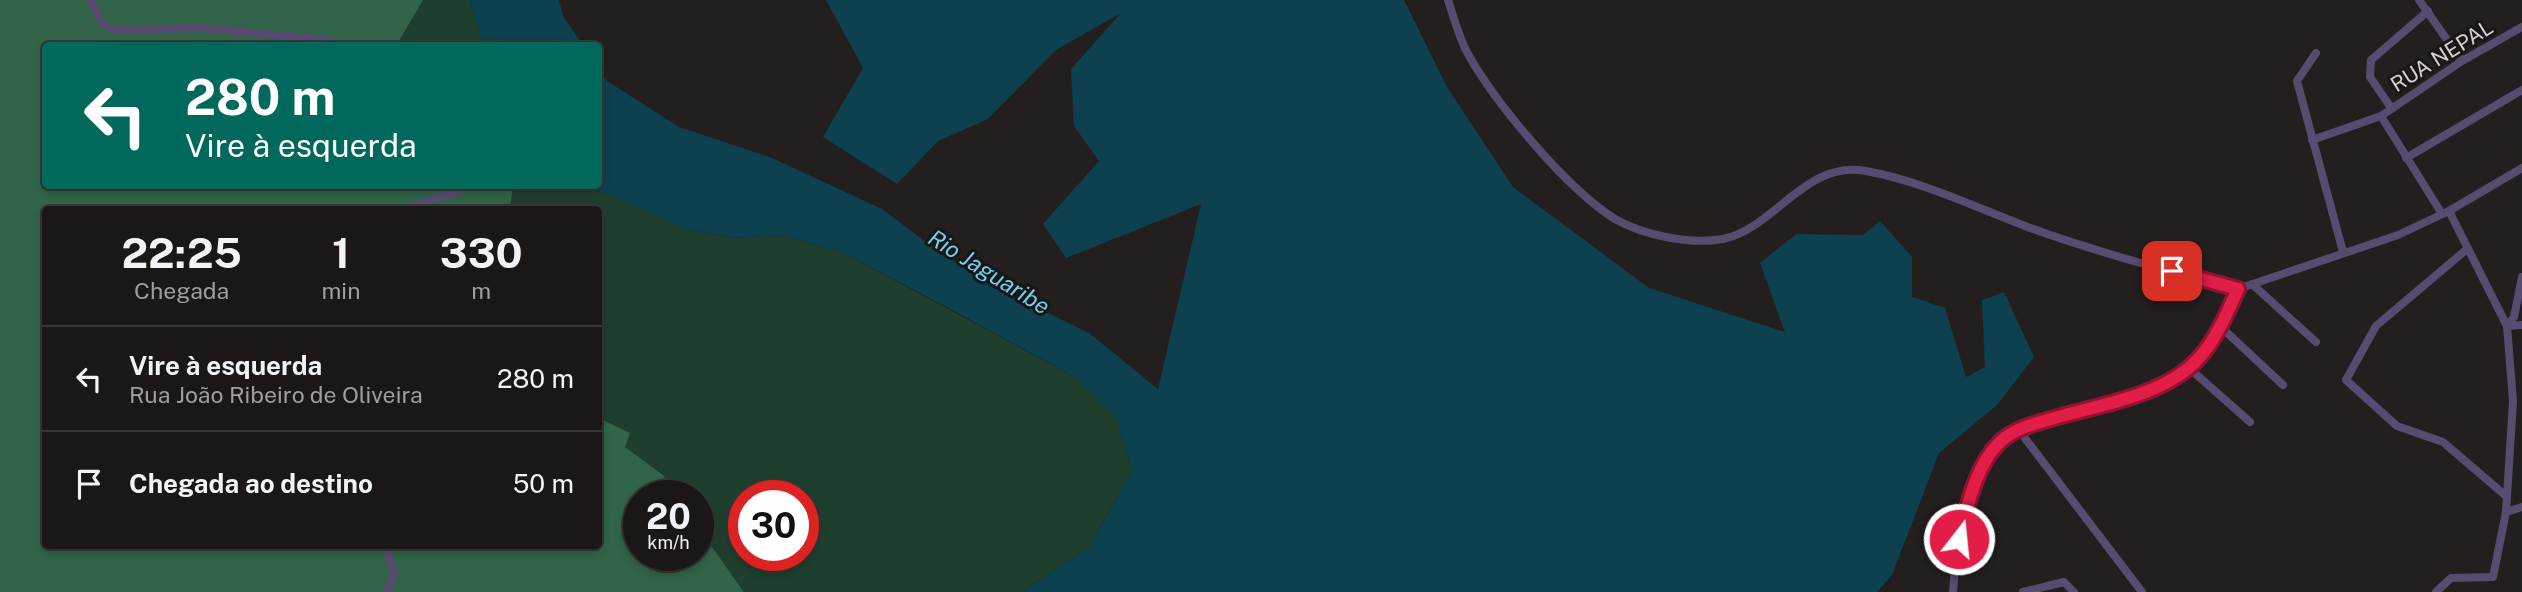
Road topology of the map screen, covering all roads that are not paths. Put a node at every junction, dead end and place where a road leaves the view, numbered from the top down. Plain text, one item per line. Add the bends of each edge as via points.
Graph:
1 (90, 0) edge
2 (1448, 0) edge
3 (2419, 0) edge
4 (2428, 11) junction
5 (2522, 27) edge
6 (320, 42) edge
7 (2316, 53) dead end
8 (2462, 61) junction
9 (2522, 90) edge
10 (2392, 109) junction
11 (2381, 116) junction
12 (2312, 141) junction
13 (2406, 158) junction
14 (2522, 168) edge
15 (462, 189) edge
16 (412, 206) edge
17 (2445, 213) junction
18 (2467, 249) junction
19 (2343, 252) junction
20 (2522, 276) edge
21 (2252, 284) junction
22 (2238, 289) junction
23 (2522, 324) edge
24 (2507, 326) junction
25 (2221, 327) junction
26 (2316, 342) dead end
27 (2189, 368) junction
28 (2283, 385) dead end
29 (2250, 422) dead end
30 (2018, 429) junction
31 (2506, 496) junction
32 (2522, 507) edge
33 (2506, 512) junction
34 (386, 549) edge
35 (387, 592) edge
36 (1953, 592) edge
37 (2023, 592) edge
38 (2074, 592) edge
39 (2142, 592) edge
40 (2436, 592) edge

1 - 6 street via 102,24 114,30 237,30
2 - 22 street via 1467,52 1503,108 1602,208 1644,231 1687,239 1724,239 1821,176 1851,169 1919,184 2083,246
3 - 4 street
4 - 8 street
4 - 10 street via 2371,61 2370,77
5 - 8 street, RUA NEPAL
7 - 12 street via 2297,81
8 - 10 street, RUA NEPAL
9 - 13 street
10 - 11 street, RUA NEPAL
11 - 12 street, RUA NEPAL
11 - 13 street
12 - 19 street
13 - 17 street
14 - 17 street
15 - 16 street
17 - 18 street
17 - 19 street
18 - 24 street
18 - 31 street via 2376,326 2346,380 2397,426 2443,442
19 - 21 street
20 - 24 street via 2514,317
21 - 22 street
21 - 26 street
22 - 25 street
23 - 24 street
24 - 31 street via 2513,401
25 - 27 street
25 - 28 street
27 - 29 street
27 - 30 street via 2150,390
30 - 36 street via 1989,455 1979,476 1959,539
30 - 39 street
31 - 33 street
32 - 33 street
33 - 40 street via 2493,577 2451,578
34 - 35 street via 394,574
37 - 38 street via 2056,581

